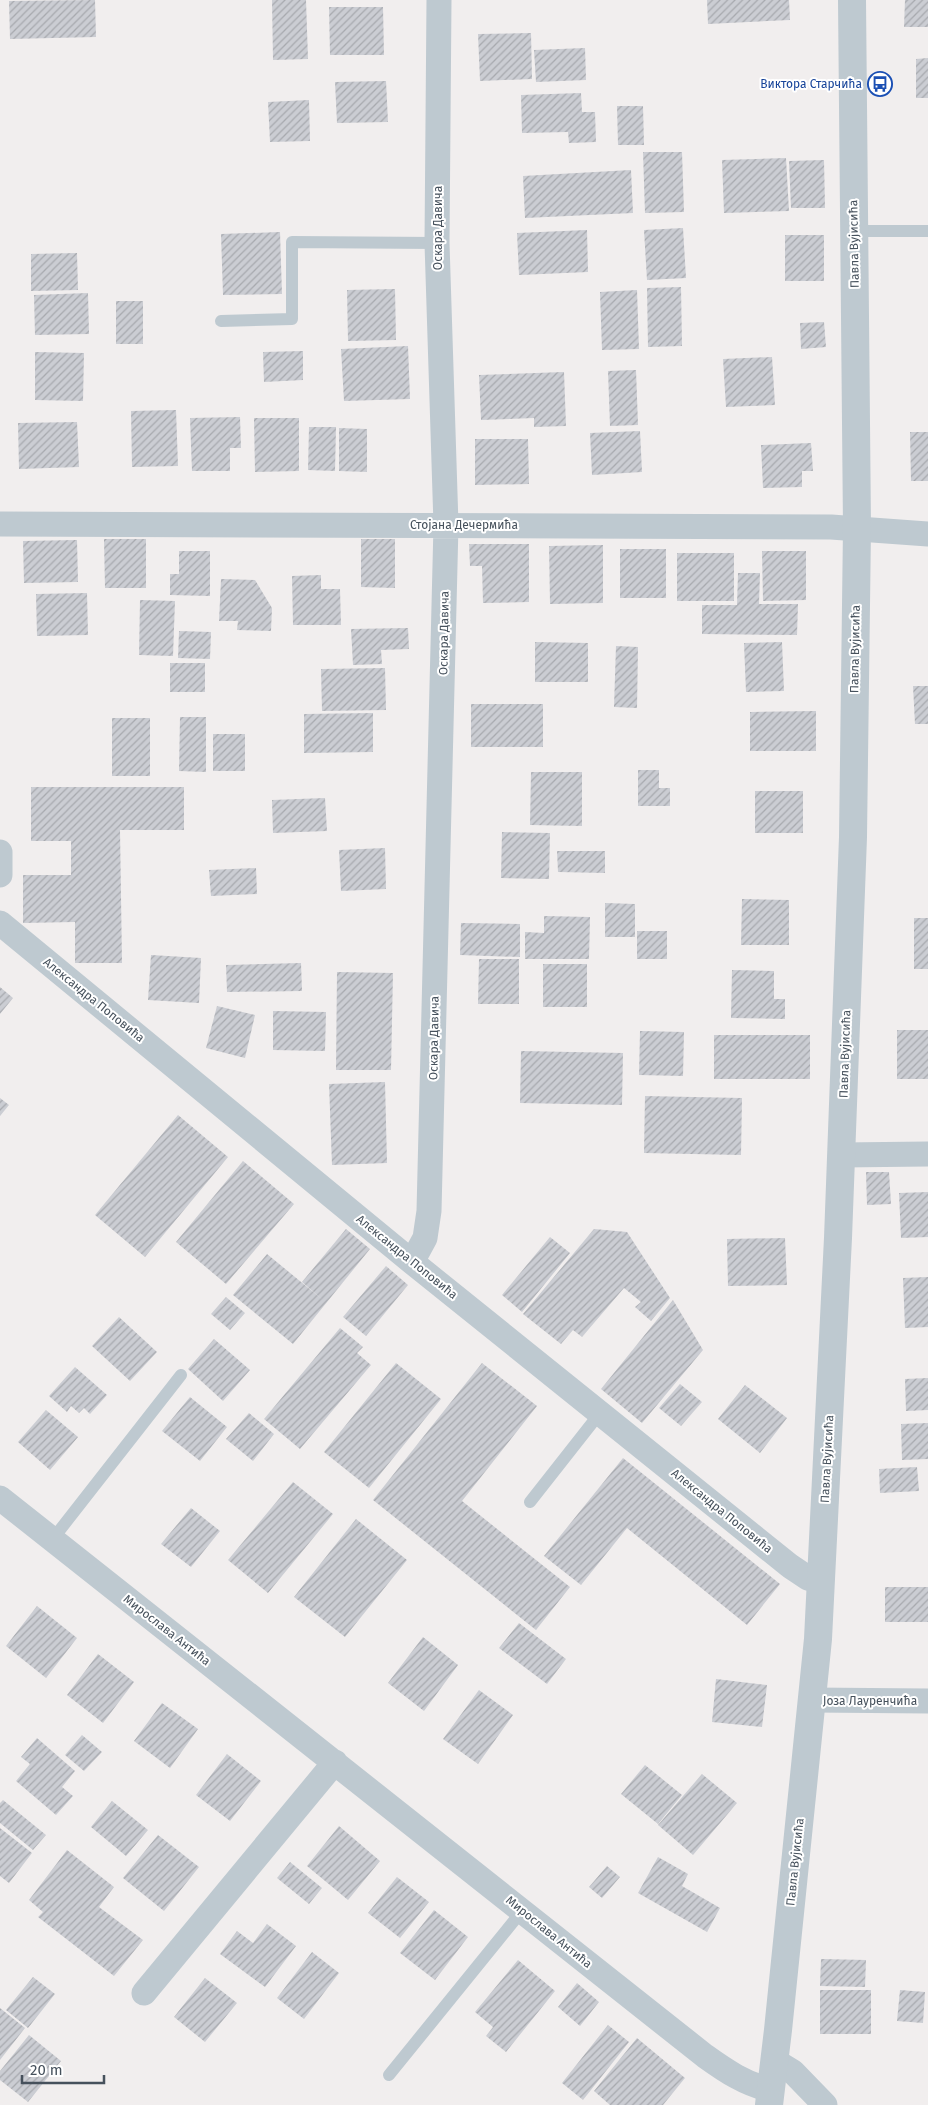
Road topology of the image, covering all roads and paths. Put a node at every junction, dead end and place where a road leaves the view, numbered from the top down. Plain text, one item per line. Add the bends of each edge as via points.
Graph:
1 (439, 0) edge
2 (852, 0) edge
3 (854, 231) junction
4 (928, 231) edge
5 (437, 243) junction
6 (221, 321) dead end
7 (0, 524) edge
8 (446, 525) junction
9 (857, 528) junction
10 (928, 534) edge
11 (0, 852) edge
12 (0, 875) edge
13 (0, 923) edge
14 (928, 1154) edge
15 (841, 1155) junction
16 (412, 1262) junction
17 (181, 1375) dead end
18 (600, 1413) junction
19 (0, 1498) edge
20 (530, 1502) dead end
21 (52, 1540) junction
22 (820, 1580) junction
23 (812, 1700) junction
24 (928, 1701) edge
25 (335, 1762) junction
26 (522, 1910) junction
27 (144, 1993) dead end
28 (775, 2061) junction
29 (389, 2075) dead end
30 (769, 2098) edge
31 (824, 2105) edge

1 - 5 street, Оскара Давича
2 - 3 street, Павла Вујисића
3 - 4 lane
3 - 9 street, Павла Вујисића
5 - 6 lane via 292,242 292,319
5 - 8 street, Оскара Давича
7 - 8 street, Стојана Дечермића
8 - 9 street, Стојана Дечермића
8 - 16 street, Оскара Давича via 429,1211 424,1238
9 - 10 street, Стојана Дечермића
9 - 15 street, Павла Вујисића via 853,837
11 - 12 street
13 - 16 street, Александра Поповића
14 - 15 street
15 - 22 street, Павла Вујисића
16 - 18 street, Александра Поповића
17 - 21 lane
18 - 20 lane
18 - 22 street, Александра Поповића via 790,1566 808,1578
19 - 21 street, Мирослава Антића
21 - 25 street, Мирослава Антића
22 - 23 street, Павла Вујисића
23 - 24 street, Јоза Лауренчића
23 - 28 street, Павла Вујисића
25 - 26 street, Мирослава Антића
25 - 27 street
26 - 29 lane
26 - 30 street, Мирослава Антића via 712,2061
28 - 30 street, Павла Вујисића
28 - 31 street via 793,2072

